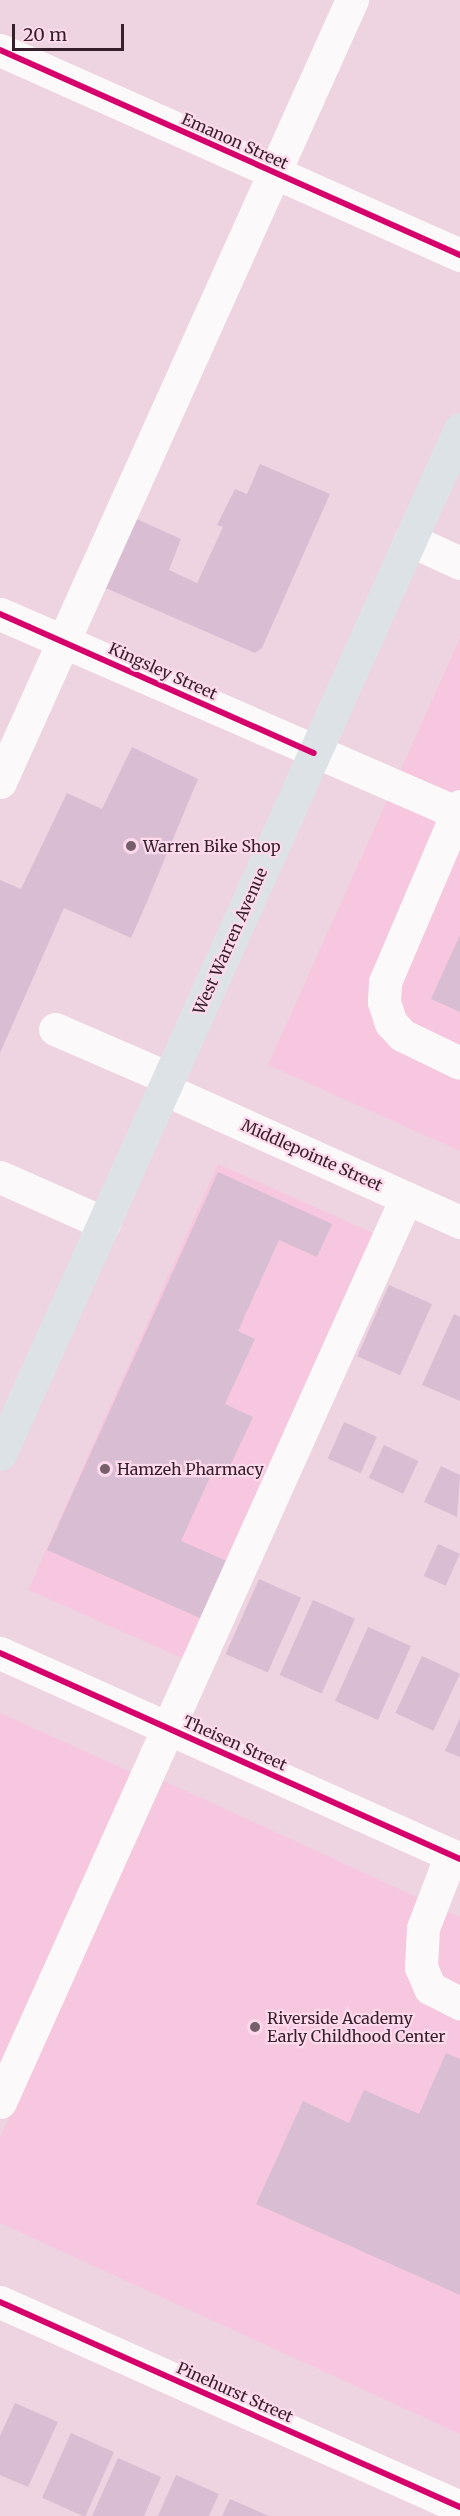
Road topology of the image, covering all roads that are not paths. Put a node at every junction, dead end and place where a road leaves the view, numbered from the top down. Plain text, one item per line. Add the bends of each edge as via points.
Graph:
1 (352, 0) edge
2 (0, 50) edge
3 (275, 173) junction
4 (460, 255) edge
5 (460, 429) edge
6 (410, 540) junction
7 (460, 563) edge
8 (0, 614) edge
9 (64, 642) junction
10 (314, 753) junction
11 (0, 782) edge
12 (459, 809) edge
13 (55, 1029) dead end
14 (460, 1063) edge
15 (166, 1083) junction
16 (0, 1177) edge
17 (406, 1198) junction
18 (460, 1222) edge
19 (104, 1223) junction
20 (0, 1454) edge
21 (0, 1653) edge
22 (168, 1728) junction
23 (455, 1857) edge
24 (460, 2002) edge
25 (0, 2102) edge
26 (0, 2302) edge
27 (460, 2507) edge

1 - 3 street
2 - 3 street, Emanon Street
3 - 4 street, Emanon Street
3 - 9 street
5 - 6 main road, West Warren Avenue
6 - 7 street
6 - 10 main road, West Warren Avenue
8 - 9 street, Kingsley Street
9 - 10 street, Kingsley Street
9 - 11 street
10 - 12 street, Kingsley Street
10 - 15 main road, West Warren Avenue
12 - 14 street via 385,982 384,1002 391,1023 402,1035
13 - 15 street, Middlepointe Street
15 - 17 street, Middlepointe Street
15 - 19 main road, West Warren Avenue
16 - 19 street
17 - 18 street, Middlepointe Street
17 - 22 street
19 - 20 main road, West Warren Avenue
21 - 22 street, Theisen Street
22 - 23 street, Theisen Street
22 - 25 street
23 - 24 street via 423,1928 421,1967 430,1988
26 - 27 street, Pinehurst Street

